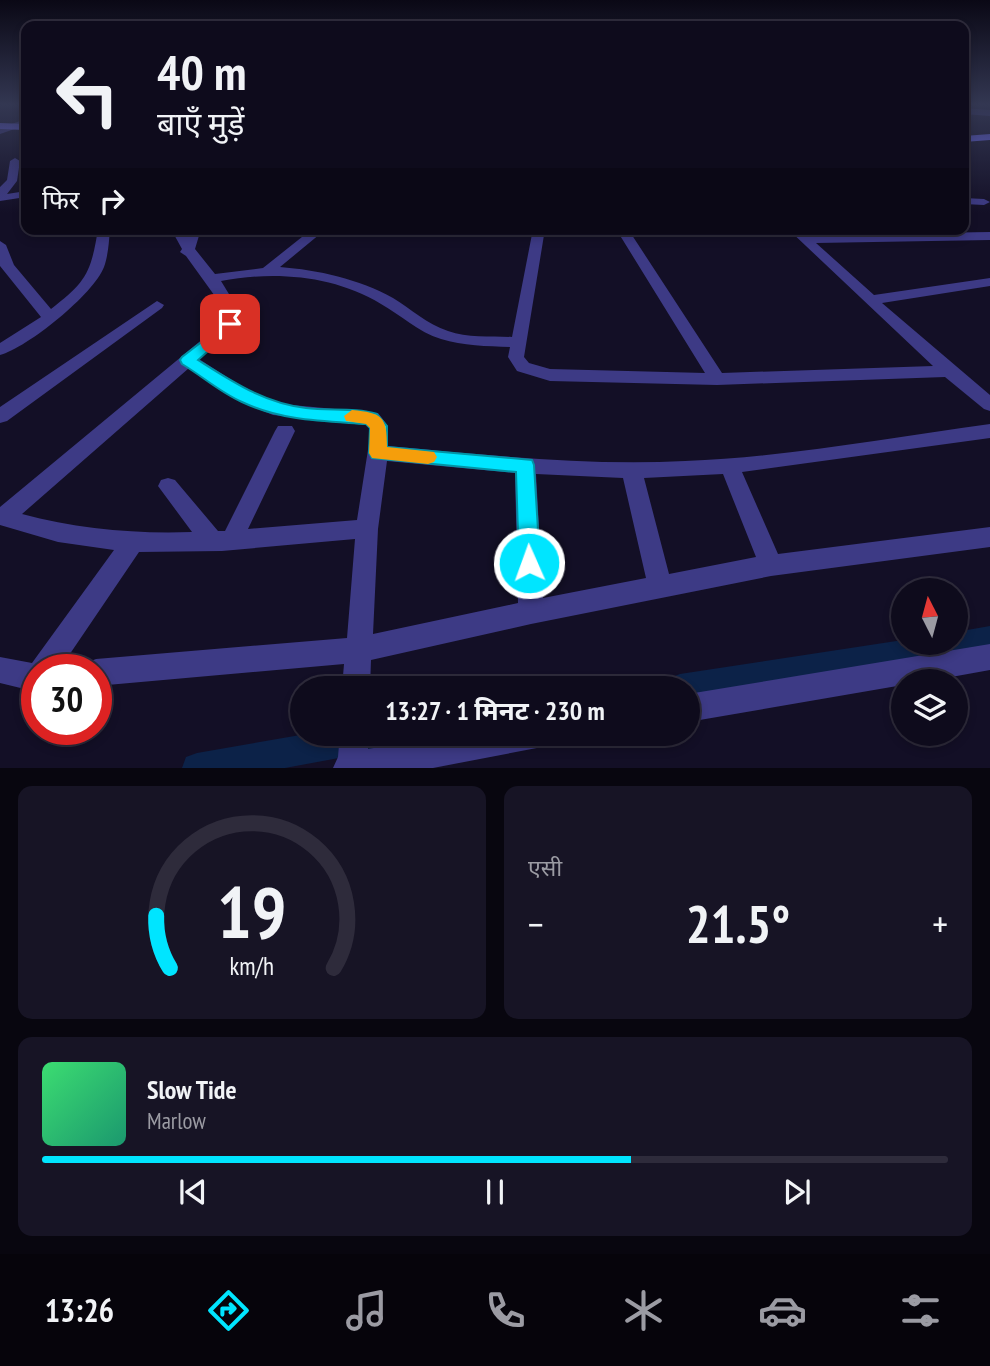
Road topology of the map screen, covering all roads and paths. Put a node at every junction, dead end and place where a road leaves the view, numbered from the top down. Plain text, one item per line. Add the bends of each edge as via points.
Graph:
1 (21, 160) edge
2 (0, 164) edge
3 (21, 194) edge
4 (0, 196) edge
5 (969, 201) edge
6 (984, 202) dead end
7 (103, 235) edge
8 (180, 235) edge
9 (193, 235) edge
10 (312, 235) edge
11 (538, 235) edge
12 (626, 235) edge
13 (800, 235) edge
14 (894, 235) edge
15 (990, 236) edge
16 (0, 245) edge
17 (187, 251) junction
18 (268, 270) junction
19 (211, 279) junction
20 (990, 282) edge
21 (870, 300) junction
22 (158, 305) dead end
23 (48, 316) junction
24 (0, 334) edge
25 (21, 335) junction
26 (518, 342) junction
27 (0, 350) edge
28 (188, 360) junction
29 (949, 371) junction
30 (717, 379) junction
31 (990, 405) edge
32 (0, 416) edge
33 (285, 431) dead end
34 (990, 431) edge
35 (378, 453) junction
36 (525, 465) junction
37 (729, 465) junction
38 (631, 468) junction
39 (168, 486) dead end
40 (2, 517) edge
41 (366, 529) junction
42 (990, 537) edge
43 (222, 539) junction
44 (134, 542) junction
45 (771, 565) junction
46 (660, 587) junction
47 (531, 612) junction
48 (357, 650) junction
49 (54, 654) edge
50 (990, 657) edge
51 (0, 670) edge
52 (112, 672) edge
53 (21, 675) edge
54 (356, 676) edge
55 (700, 706) edge
56 (352, 746) edge
57 (469, 746) edge
58 (350, 767) edge

1 - 2 street
1 - 4 street
3 - 4 street
5 - 6 street
7 - 23 street via 97,268 88,283
8 - 17 street
9 - 17 street
10 - 18 street
11 - 26 street
12 - 30 street
13 - 21 street
14 - 15 street
16 - 23 street via 7,266
17 - 19 street
18 - 19 street
18 - 26 street via 299,271 379,296 437,333
19 - 28 street via 232,311 230,324
20 - 21 street
21 - 29 street
22 - 32 street
23 - 25 street
24 - 25 street
25 - 27 street
26 - 30 street via 516,357 523,368 550,375
28 - 35 street via 247,398 279,410 371,418 379,426
28 - 40 street
29 - 30 street
29 - 31 street
33 - 43 street
34 - 37 street
35 - 36 street
35 - 41 street
36 - 38 street
36 - 47 street
37 - 38 street
37 - 45 street
38 - 46 street
39 - 43 street
40 - 44 street via 77,536
41 - 43 street
41 - 48 street
42 - 45 street
43 - 44 street
44 - 49 street
45 - 46 street
46 - 47 street
47 - 48 street
48 - 52 street
48 - 54 street
50 - 55 street
51 - 53 street
56 - 58 street
57 - 58 street

